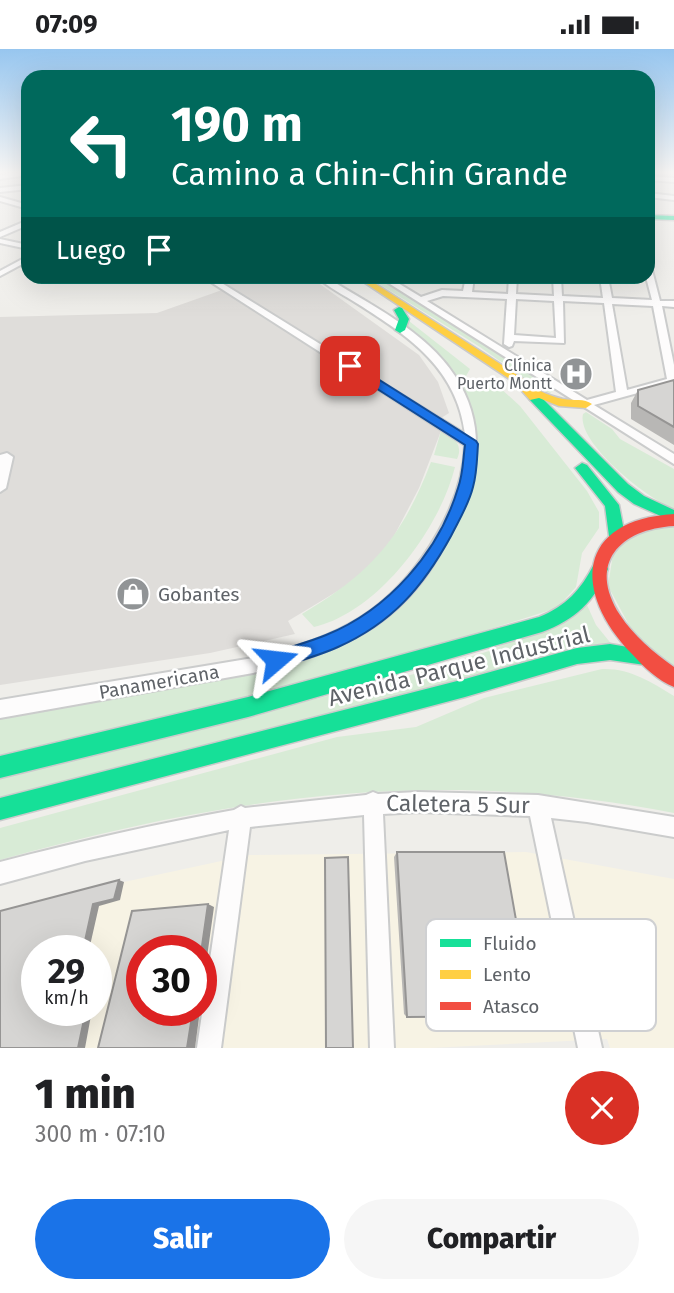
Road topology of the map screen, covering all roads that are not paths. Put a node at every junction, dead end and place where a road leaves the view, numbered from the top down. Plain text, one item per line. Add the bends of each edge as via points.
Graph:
1 (655, 218) edge
2 (673, 221) edge
3 (10, 222) dead end
4 (21, 224) edge
5 (21, 227) edge
6 (0, 235) edge
7 (0, 241) edge
8 (21, 246) edge
9 (0, 262) edge
10 (21, 262) edge
11 (14, 265) junction
12 (0, 274) edge
13 (218, 284) edge
14 (331, 284) edge
15 (359, 284) edge
16 (371, 284) edge
17 (394, 284) edge
18 (469, 284) edge
19 (513, 284) edge
20 (557, 284) edge
21 (605, 284) edge
22 (652, 284) edge
23 (467, 294) junction
24 (512, 296) junction
25 (558, 299) junction
26 (419, 300) junction
27 (608, 303) junction
28 (657, 304) junction
29 (674, 304) edge
30 (399, 310) junction
31 (400, 330) junction
32 (510, 338) junction
33 (509, 356) junction
34 (518, 380) junction
35 (673, 380) edge
36 (555, 385) junction
37 (539, 394) junction
38 (622, 394) junction
39 (586, 404) junction
40 (575, 436) junction
41 (472, 444) junction
42 (0, 459) edge
43 (674, 460) edge
44 (0, 488) edge
45 (674, 518) edge
46 (617, 536) junction
47 (600, 569) junction
48 (645, 657) junction
49 (674, 678) edge
50 (0, 709) edge
51 (0, 767) edge
52 (373, 803) junction
53 (538, 805) junction
54 (0, 809) edge
55 (241, 816) junction
56 (674, 827) edge
57 (0, 873) edge
58 (562, 919) edge
59 (209, 1048) edge
60 (382, 1048) edge

1 - 2 main road
3 - 4 street
5 - 6 street
7 - 8 street
9 - 11 street
10 - 11 street
11 - 12 street
13 - 41 street
14 - 31 street, Panamericana
15 - 30 main road
16 - 34 main road
17 - 26 street
18 - 23 street
19 - 24 street
20 - 25 street
21 - 27 street
22 - 28 street
23 - 24 street
23 - 26 street via 442,293
24 - 25 street
24 - 32 street
25 - 27 street
25 - 32 street via 561,341
26 - 33 street
27 - 28 street
27 - 38 street
28 - 29 street
28 - 35 street
30 - 31 main road via 404,319
30 - 46 main road via 486,369 530,407 612,505
31 - 41 street, Panamericana via 452,380 466,408
32 - 33 street
33 - 36 street
34 - 37 main road
34 - 40 main road
35 - 38 street
36 - 37 main road via 556,393
36 - 39 street
37 - 39 main road via 559,402
38 - 39 street
39 - 40 main road via 574,418
39 - 43 street
40 - 45 main road via 632,495
41 - 50 street, Panamericana via 464,493 436,549 408,589 367,623 332,642 276,660
42 - 44 street via 7,457
45 - 46 main road via 645,522
46 - 47 main road, Avenida Parque Industrial via 608,545
47 - 48 main road via 609,612
47 - 51 main road, Avenida Parque Industrial via 583,600 542,624 248,707
48 - 49 main road
48 - 54 main road, Avenida Parque Industrial via 610,652 577,656
52 - 53 street, Caletera 5 Sur via 433,800
52 - 55 street, Caletera 5 Sur
52 - 60 street
53 - 56 street, Caletera 5 Sur
53 - 58 street
55 - 57 street, Caletera 5 Sur via 151,833
55 - 59 street

